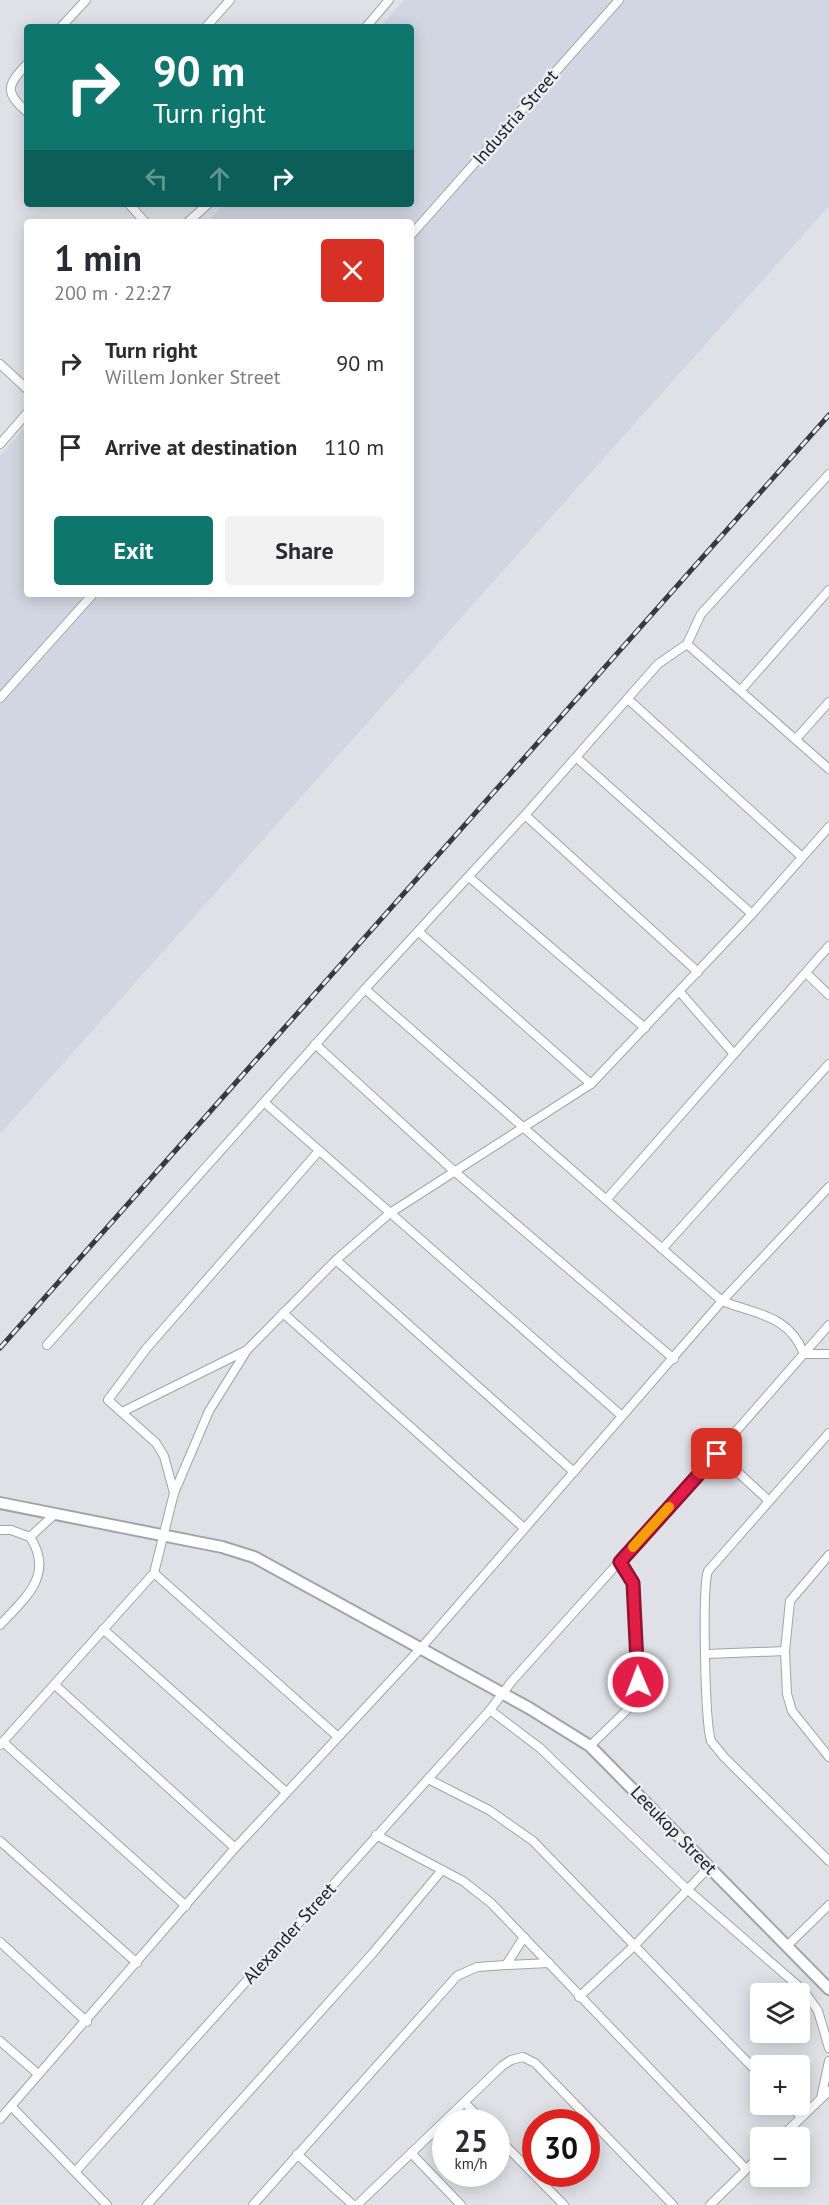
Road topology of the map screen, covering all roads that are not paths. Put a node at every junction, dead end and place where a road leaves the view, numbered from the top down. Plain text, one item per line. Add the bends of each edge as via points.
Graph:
1 (86, 0) edge
2 (230, 0) edge
3 (389, 0) edge
4 (619, 0) edge
5 (64, 24) edge
6 (209, 24) edge
7 (369, 24) edge
8 (24, 68) edge
9 (24, 109) edge
10 (132, 207) edge
11 (205, 207) edge
12 (142, 219) edge
13 (191, 219) edge
14 (414, 232) edge
15 (0, 364) edge
16 (24, 386) edge
17 (24, 416) edge
18 (0, 444) edge
19 (829, 474) edge
20 (829, 590) edge
21 (90, 597) edge
22 (687, 644) junction
23 (741, 690) junction
24 (0, 698) edge
25 (629, 700) junction
26 (829, 702) edge
27 (796, 739) junction
28 (577, 758) junction
29 (829, 769) edge
30 (525, 815) junction
31 (829, 826) edge
32 (802, 857) junction
33 (469, 877) junction
34 (752, 914) junction
35 (419, 932) junction
36 (829, 946) edge
37 (698, 972) junction
38 (806, 973) junction
39 (364, 989) junction
40 (680, 992) junction
41 (829, 996) edge
42 (645, 1028) junction
43 (315, 1044) junction
44 (733, 1053) junction
45 (829, 1064) edge
46 (591, 1084) junction
47 (265, 1103) junction
48 (522, 1127) junction
49 (318, 1152) junction
50 (454, 1172) junction
51 (829, 1187) edge
52 (606, 1200) junction
53 (390, 1213) junction
54 (662, 1249) junction
55 (336, 1260) junction
56 (722, 1301) junction
57 (283, 1313) junction
58 (829, 1324) edge
59 (47, 1345) dead end
60 (246, 1350) junction
61 (804, 1354) junction
62 (829, 1354) edge
63 (674, 1359) junction
64 (122, 1412) junction
65 (622, 1416) junction
66 (829, 1433) edge
67 (717, 1454) junction
68 (574, 1472) junction
69 (174, 1493) junction
70 (769, 1501) junction
71 (0, 1503) edge
72 (55, 1514) junction
73 (524, 1528) junction
74 (0, 1530) edge
75 (164, 1536) junction
76 (30, 1537) junction
77 (829, 1555) edge
78 (620, 1562) junction
79 (154, 1573) junction
80 (0, 1626) edge
81 (103, 1629) junction
82 (421, 1648) junction
83 (785, 1651) junction
84 (707, 1654) junction
85 (55, 1685) junction
86 (501, 1694) junction
87 (490, 1710) junction
88 (337, 1737) junction
89 (2, 1743) edge
90 (590, 1746) junction
91 (829, 1757) edge
92 (428, 1779) junction
93 (286, 1792) junction
94 (376, 1835) junction
95 (0, 1841) edge
96 (235, 1848) junction
97 (829, 1861) edge
98 (709, 1867) junction
99 (442, 1870) junction
100 (688, 1890) junction
101 (829, 1905) edge
102 (186, 1906) junction
103 (524, 1938) junction
104 (0, 1942) edge
105 (635, 1945) junction
106 (787, 1946) junction
107 (137, 1963) junction
108 (549, 1963) junction
109 (506, 1965) junction
110 (829, 1989) edge
111 (579, 1997) junction
112 (87, 2022) junction
113 (0, 2041) edge
114 (829, 2048) edge
115 (829, 2061) edge
116 (750, 2065) edge
117 (38, 2074) junction
118 (829, 2091) edge
119 (821, 2098) junction
120 (465, 2103) junction
121 (12, 2107) junction
122 (471, 2109) edge
123 (801, 2117) joint
124 (0, 2119) edge
125 (791, 2127) edge
126 (510, 2150) edge
127 (411, 2153) junction
128 (297, 2154) junction
129 (750, 2165) edge
130 (746, 2169) junction
131 (76, 2171) junction
132 (107, 2205) edge
133 (147, 2205) edge
134 (253, 2205) edge
135 (355, 2205) edge
136 (461, 2205) edge
137 (564, 2205) edge
138 (673, 2205) edge
139 (710, 2205) edge

1 - 5 street
2 - 6 street
3 - 7 street
4 - 14 street, Industria Street
8 - 9 street via 10,91
10 - 12 street
11 - 13 street
15 - 16 street
17 - 18 street
19 - 22 street via 701,614
20 - 23 street
21 - 24 street
22 - 23 street
22 - 25 street via 658,664
23 - 27 street
25 - 28 street
25 - 32 street
26 - 27 street
27 - 29 street
28 - 30 street
28 - 34 street
30 - 33 street
30 - 37 street
31 - 32 street
32 - 34 street
33 - 35 street
33 - 42 street
34 - 37 street
35 - 39 street
35 - 46 street
36 - 38 street
37 - 40 street
38 - 41 street
38 - 44 street
39 - 43 street
39 - 48 street
40 - 42 street
40 - 44 street
42 - 46 street
43 - 47 street
43 - 50 street
44 - 52 street
45 - 54 street
46 - 48 street
47 - 49 street
47 - 59 street
48 - 50 street
48 - 52 street
49 - 53 street
49 - 64 street via 127,1374 108,1400
50 - 53 street
50 - 63 street
51 - 56 street
52 - 54 street
53 - 55 street
53 - 65 street
54 - 56 street
55 - 57 street
55 - 68 street
56 - 61 street via 789,1328
56 - 63 street
57 - 60 street
57 - 73 street
58 - 61 street, Alexander Street
60 - 64 street
60 - 69 street via 209,1411
61 - 62 street
61 - 67 street, Alexander Street
63 - 65 street
64 - 69 street via 156,1443 164,1456
65 - 68 street
66 - 70 street
67 - 70 street
67 - 78 street, Alexander Street
68 - 73 street
69 - 75 street
70 - 84 street via 708,1571
71 - 72 street, Leeukop Street
72 - 75 street, Leeukop Street
72 - 76 street
73 - 82 street
74 - 76 street
75 - 79 street
75 - 82 street, Leeukop Street via 254,1557
76 - 80 street via 38,1549 38,1577
77 - 83 street via 790,1601
78 - 86 street, Alexander Street
78 - 90 street via 633,1583 636,1693 629,1708
79 - 81 street
79 - 88 street
81 - 85 street
81 - 93 street
82 - 86 street, Leeukop Street
82 - 88 street
83 - 84 street
83 - 91 street via 792,1711
84 - 97 street via 711,1741
85 - 89 street
85 - 96 street
86 - 87 street, Alexander Street
86 - 90 street, Leeukop Street
87 - 92 street, Alexander Street
87 - 100 street via 546,1753
88 - 93 street
89 - 102 street
90 - 98 street, Leeukop Street
92 - 94 street, Alexander Street
92 - 105 street via 489,1810 524,1834
93 - 96 street
94 - 99 street
94 - 131 street, Alexander Street
95 - 107 street
96 - 102 street
98 - 100 street
98 - 106 street, Leeukop Street
99 - 103 street via 478,1892
99 - 133 street
100 - 105 street
100 - 114 street via 804,1991 818,2011
101 - 106 street
102 - 107 street
103 - 108 street
103 - 109 street
104 - 112 street
105 - 111 street
105 - 116 street
106 - 110 street, Leeukop Street
107 - 112 street
108 - 109 street
108 - 111 street
109 - 128 street via 477,1967 457,1976
111 - 130 street
112 - 117 street
113 - 117 street
115 - 119 street
117 - 121 street
118 - 119 street
119 - 123 street
120 - 122 street
120 - 127 street
120 - 138 street via 506,2063 519,2057 529,2058
121 - 124 street
121 - 131 street
123 - 125 street
126 - 137 street
127 - 135 street
127 - 136 street
128 - 134 street
128 - 135 street
129 - 130 street
130 - 139 street
131 - 132 street

